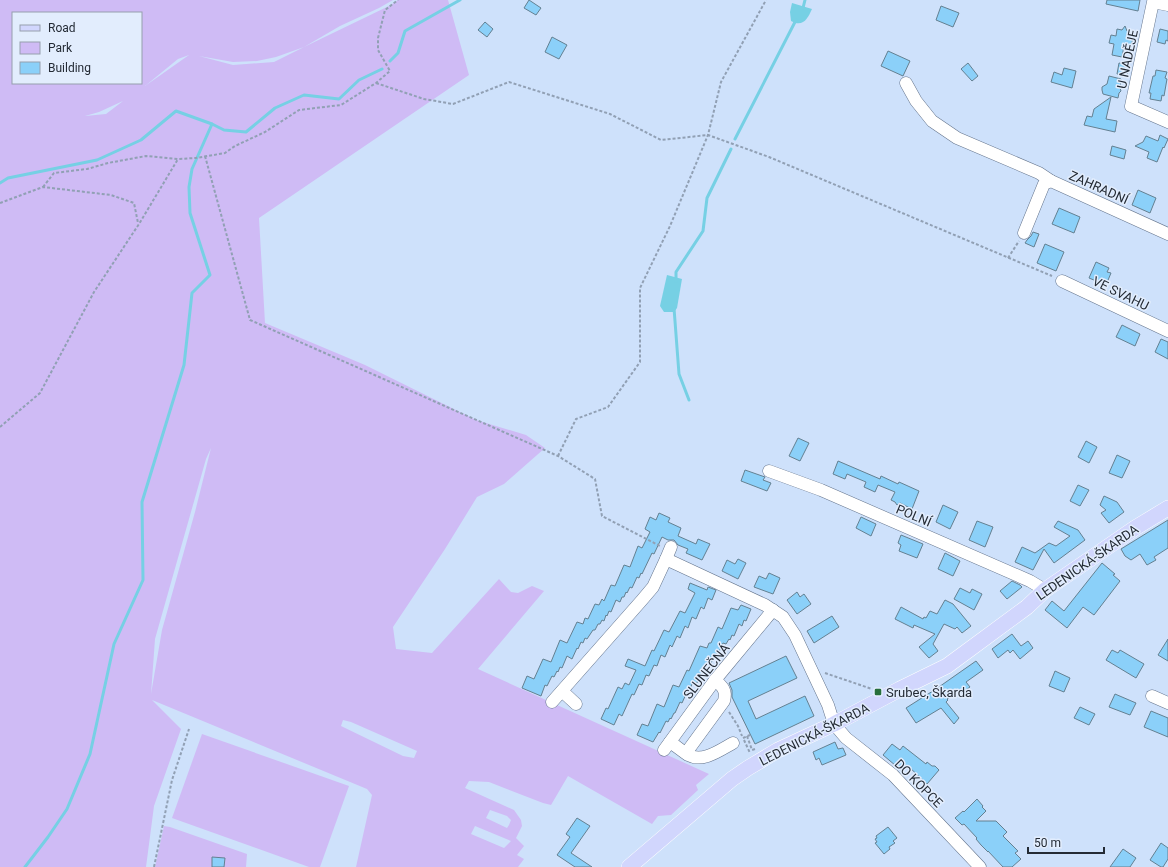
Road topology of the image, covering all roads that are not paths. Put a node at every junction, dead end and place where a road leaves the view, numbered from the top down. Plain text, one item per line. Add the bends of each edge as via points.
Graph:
1 (1154, 1) edge
2 (1168, 5) edge
3 (906, 83) dead end
4 (1168, 122) edge
5 (1051, 181) junction
6 (1024, 233) road end
7 (1168, 234) edge
8 (1062, 280) road end
9 (1168, 331) edge
10 (769, 471) dead end
11 (1168, 508) edge
12 (671, 547) dead end
13 (666, 559) junction
14 (1045, 590) junction
15 (773, 610) junction
16 (714, 680) junction
17 (562, 691) junction
18 (1152, 696) dead end
19 (552, 702) dead end
20 (1168, 703) edge
21 (576, 704) dead end
22 (834, 724) junction
23 (738, 741) road end
24 (686, 753) junction
25 (629, 867) edge
26 (980, 867) edge

1 - 2 street, U NADĚJE
1 - 4 street, U NADĚJE via 1131,106
3 - 5 street via 932,121 957,138 1039,173
5 - 6 street, ZAHRADNÍ via 1044,184
5 - 7 street, ZAHRADNÍ
8 - 9 street, VE SVAHU
10 - 14 street, POLNÍ via 843,500 1030,581
11 - 14 main road, LEDENICKÁ-ŠKARDA
12 - 13 street
13 - 15 street
13 - 17 street via 653,587
14 - 22 main road, LEDENICKÁ-ŠKARDA via 947,666
15 - 16 street, SLUNEČNÁ
15 - 22 street via 782,617 795,635 828,705
16 - 24 street via 726,692 724,701
16 - 24 street, SLUNEČNÁ via 667,746
17 - 19 street
17 - 21 street
18 - 20 street
22 - 25 main road, LEDENICKÁ-ŠKARDA via 778,750 737,775
22 - 26 street, DO KOPCE via 846,738 894,775
23 - 24 street via 702,758

